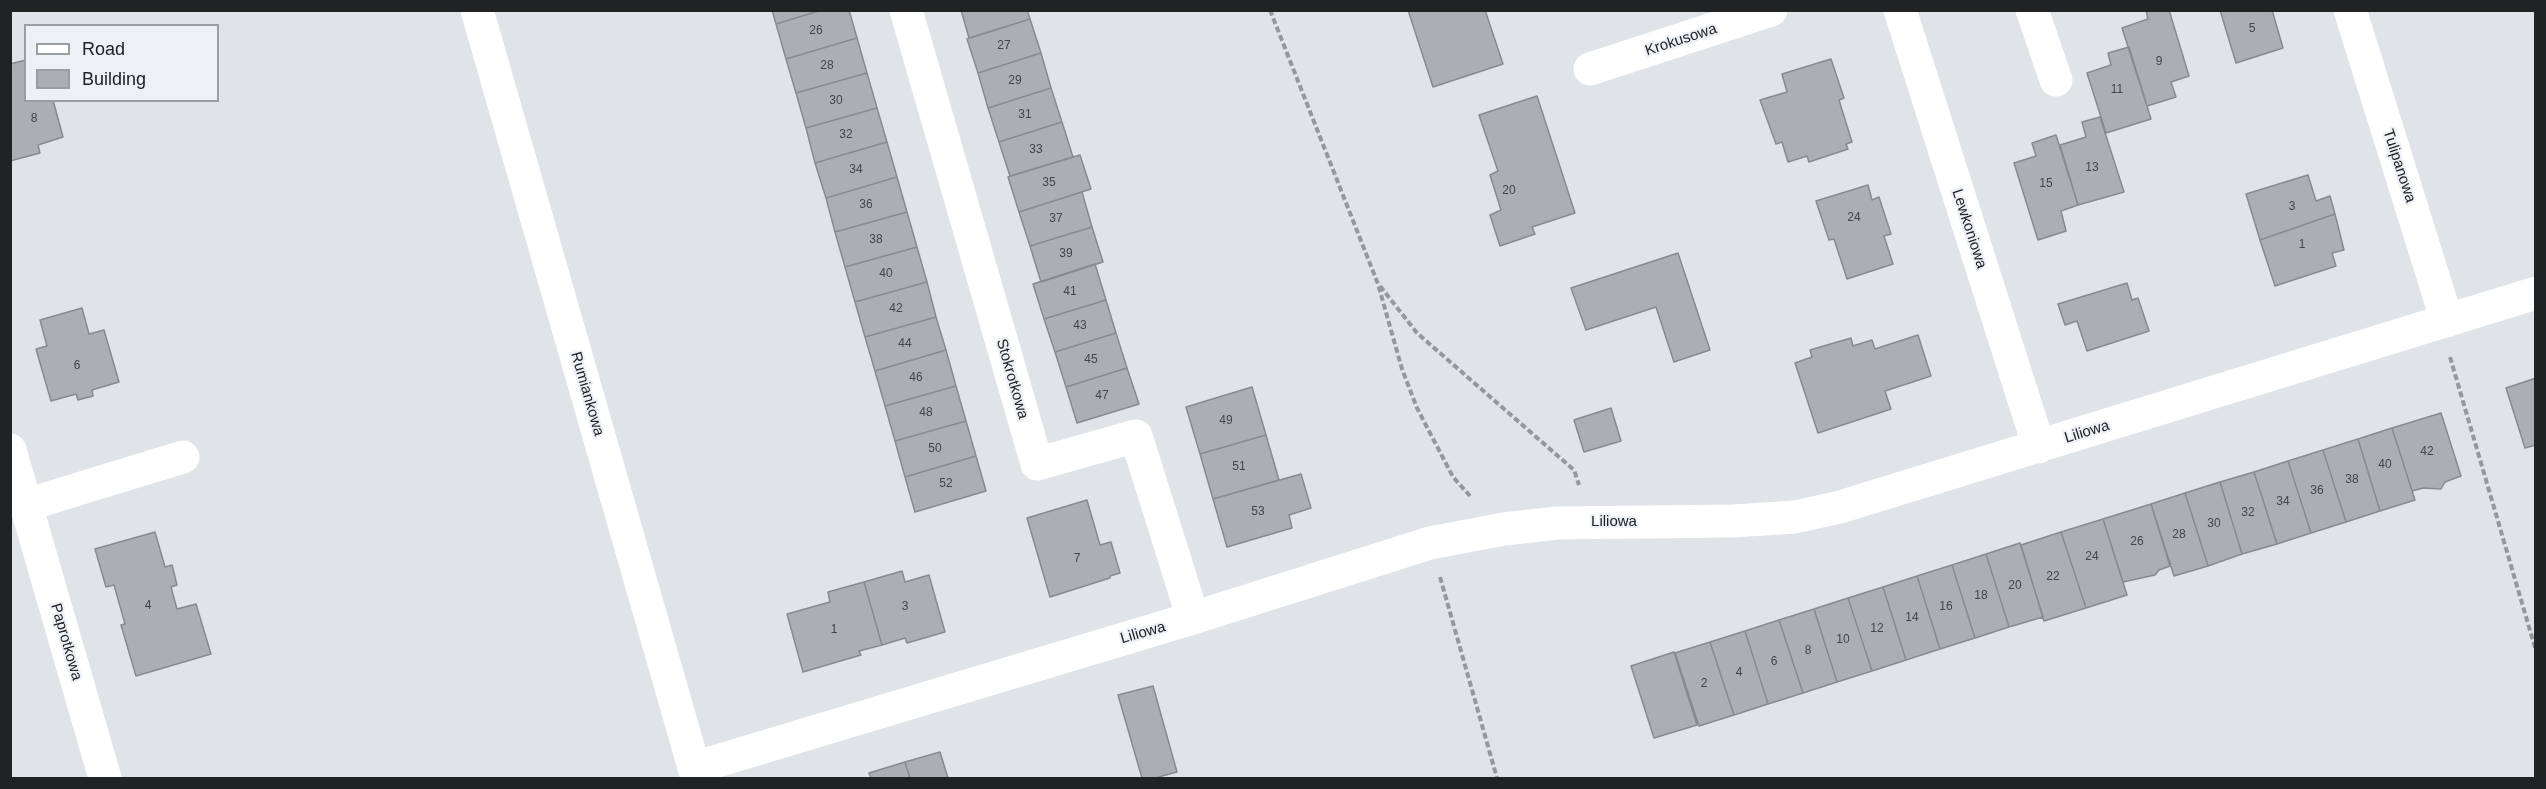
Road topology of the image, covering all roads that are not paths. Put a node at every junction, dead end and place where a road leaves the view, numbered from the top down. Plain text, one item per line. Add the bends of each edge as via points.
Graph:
1 (477, 10) edge
2 (906, 10) edge
3 (1771, 10) edge
4 (1900, 10) edge
5 (2032, 10) edge
6 (2350, 10) edge
7 (1590, 69) dead end
8 (2056, 80) dead end
9 (2535, 293) edge
10 (2447, 321) junction
11 (2038, 447) junction
12 (10, 450) edge
13 (183, 457) dead end
14 (26, 505) junction
15 (1193, 618) junction
16 (695, 773) edge
17 (105, 778) edge

1 - 16 street, Rumiankowa
2 - 15 street, Stokrotkowa via 1037,464 1136,436
3 - 7 street, Krokusowa
4 - 11 street, Lewkoniowa
5 - 8 street
6 - 10 street, Tulipanowa
9 - 10 street, Liliowa
10 - 11 street, Liliowa
11 - 15 street, Liliowa via 1796,517 1557,522 1430,543
12 - 14 street, Paprotkowa
13 - 14 street
14 - 17 street, Paprotkowa
15 - 16 street, Liliowa

